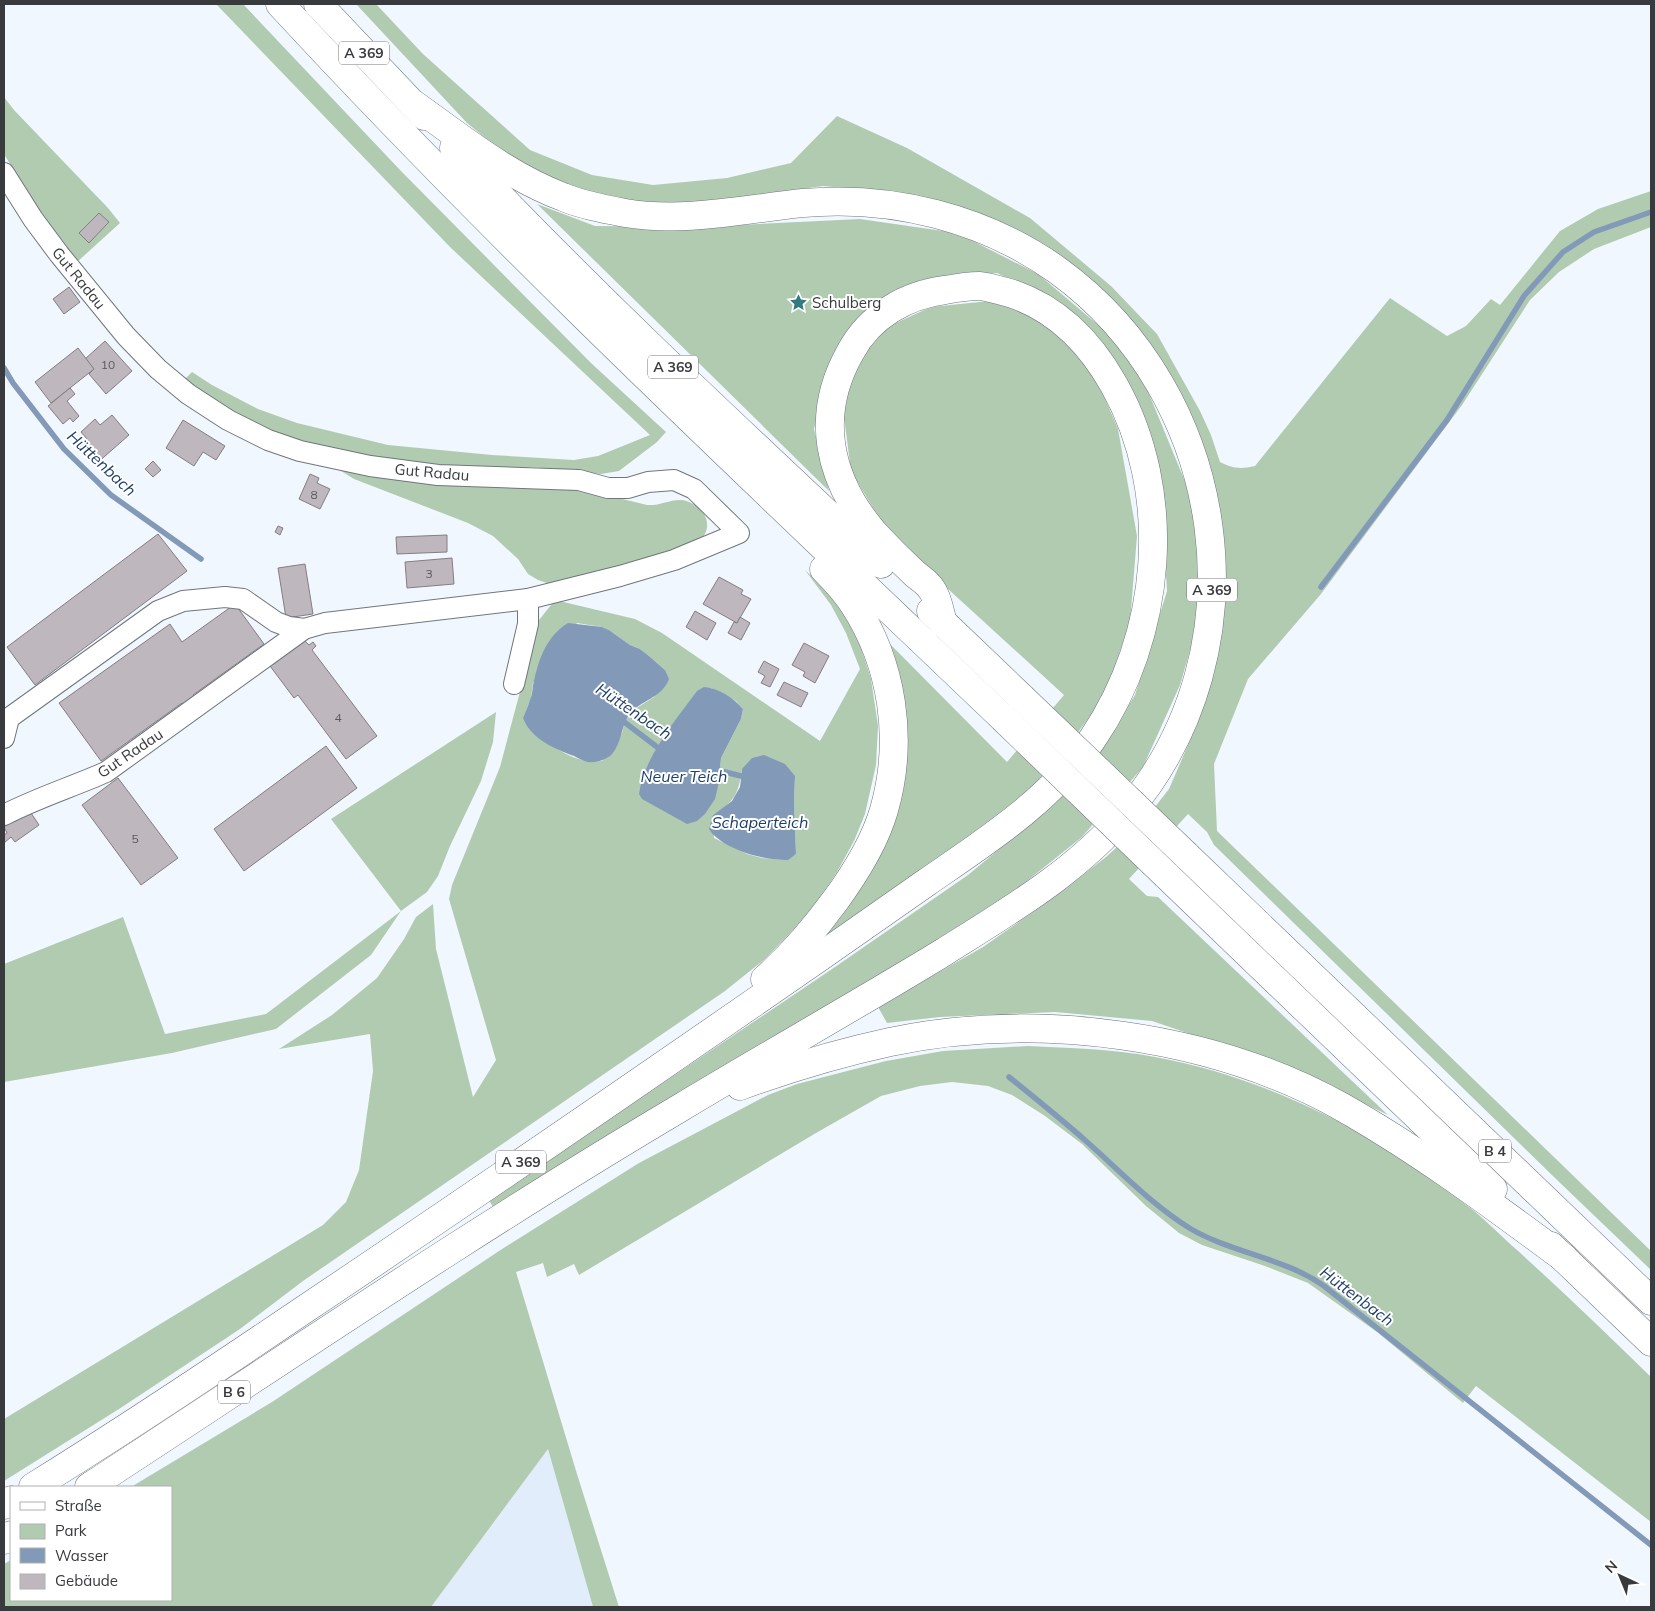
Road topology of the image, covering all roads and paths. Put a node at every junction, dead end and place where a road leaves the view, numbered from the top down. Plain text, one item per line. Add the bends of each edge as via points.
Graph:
1 (280, 4) edge
2 (318, 4) edge
3 (412, 103) junction
4 (4, 173) edge
5 (793, 518) junction
6 (528, 599) junction
7 (943, 623) junction
8 (304, 629) junction
9 (514, 684) dead end
10 (4, 738) edge
11 (4, 812) edge
12 (1339, 1002) joint
13 (1318, 1021) joint
14 (678, 1055) junction
15 (676, 1110) junction
16 (1564, 1258) junction
17 (364, 1269) joint
18 (380, 1297) joint
19 (1651, 1301) edge
20 (1651, 1342) edge
21 (34, 1486) edge
22 (91, 1486) edge

1 - 5 highway, A 369 via 518,251
2 - 3 highway, A 369
3 - 7 highway, A 369 via 516,215 712,406
3 - 15 highway, A 369 via 509,170 565,198 605,209 658,217 806,203 886,204 955,219 997,235 1056,269 1095,302 1123,332 1170,403 1196,465 1213,565 1208,636 1198,682 1180,728 1151,782 1124,816 1070,867 1023,903
4 - 6 street, Gut Radau via 60,254 126,336 158,369 204,405 268,440 300,451 370,466 438,475 579,480 608,488 674,480 694,489 739,534 674,560
5 - 13 highway, A 369, bridge
5 - 14 highway, A 369 via 798,543 852,601 866,624 887,680 893,727 893,761 884,812 845,886 804,939 778,968
6 - 8 street, Gut Radau via 325,623
6 - 9 street via 528,624
7 - 12 highway, A 369, bridge
7 - 14 highway via 932,590 870,527 842,485 831,449 831,411 834,391 849,353 873,322 907,300 929,292 979,286 1026,299 1069,326 1101,363 1128,415 1149,485 1153,534 1151,587 1126,680 1089,745 1048,792 1024,813
8 - 10 street via 276,622 243,599 225,597 183,601 158,611 9,718
8 - 11 street, Gut Radau via 106,772
12 - 19 highway, B 4
13 - 16 highway, B 4
14 - 17 highway, A 369
15 - 16 highway via 795,1067 891,1041 941,1033 1032,1029 1127,1035 1215,1055 1255,1068 1342,1107 1437,1167
15 - 18 highway, A 369
16 - 20 highway, B 4
17 - 21 highway, B 6 via 125,1430
18 - 22 highway, B 6

